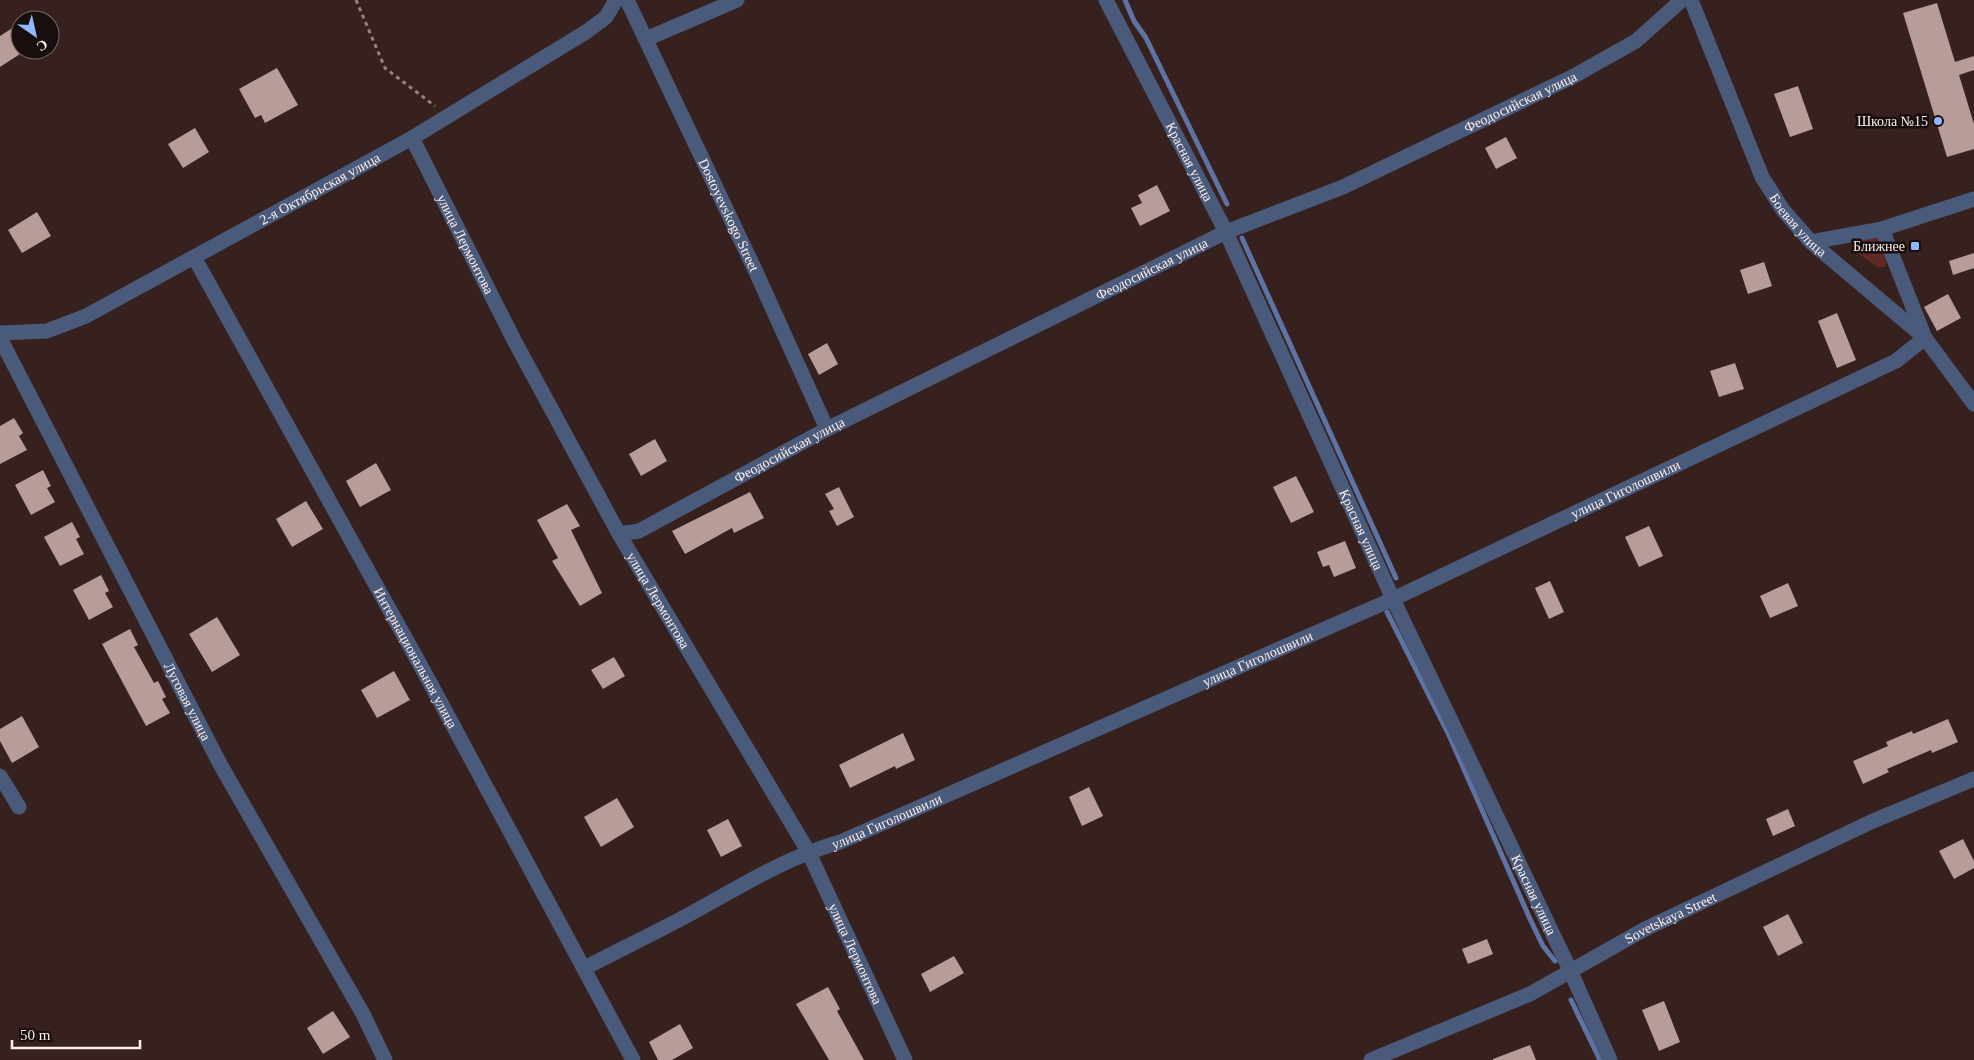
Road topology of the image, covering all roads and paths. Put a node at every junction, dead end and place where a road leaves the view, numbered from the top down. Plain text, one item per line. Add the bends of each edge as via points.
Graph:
1 (356, 0) edge
2 (616, 0) edge
3 (627, 0) edge
4 (737, 0) edge
5 (1106, 0) edge
6 (1682, 0) edge
7 (1691, 0) edge
8 (646, 40) junction
9 (448, 115) junction
10 (412, 138) junction
11 (1974, 199) edge
12 (1882, 228) junction
13 (1226, 232) junction
14 (1811, 242) junction
15 (194, 257) junction
16 (0, 333) edge
17 (0, 338) edge
18 (1925, 338) junction
19 (1974, 404) edge
20 (827, 429) junction
21 (619, 534) junction
22 (1393, 599) junction
23 (0, 776) edge
24 (1974, 779) edge
25 (19, 807) dead end
26 (808, 851) junction
27 (585, 968) junction
28 (1570, 970) junction
29 (385, 1060) edge
30 (633, 1060) edge
31 (905, 1060) edge
32 (1371, 1060) edge
33 (1610, 1060) edge

1 - 9 path via 385,68
2 - 9 street, 2-я Октябрьская улица via 606,16 586,32
3 - 8 street, Dostoyevskogo Street
4 - 8 street
5 - 13 street, Красная улица
6 - 13 street, Феодосийская улица via 1636,40 1574,76 1343,187
7 - 14 street, Боевая улица via 1762,177 1783,210
8 - 20 street, Dostoyevskogo Street
9 - 10 street, 2-я Октябрьская улица
10 - 15 street, 2-я Октябрьская улица
10 - 21 street, улица Лермонтова via 514,340
11 - 12 street
12 - 14 street
12 - 18 street
13 - 20 street, Феодосийская улица
13 - 22 street, Красная улица
14 - 18 street, Боевая улица
15 - 16 street, 2-я Октябрьская улица via 86,316 47,331
15 - 27 street, Интернациональная улица
17 - 29 street, Луговая улица via 220,764 363,1014
18 - 19 street, Боевая улица
18 - 22 street, улица Гиголошвили via 1896,361
20 - 21 street, Феодосийская улица via 639,531
21 - 26 street, улица Лермонтова
22 - 26 street, улица Гиголошвили via 840,842
22 - 28 street, Красная улица
23 - 25 street
24 - 28 street, Sovetskaya Street via 1864,825 1644,929
26 - 27 street, улица Гиголошвили
26 - 31 street, улица Лермонтова
27 - 30 street, Интернациональная улица
28 - 32 street, Sovetskaya Street via 1530,994
28 - 33 street, Красная улица

